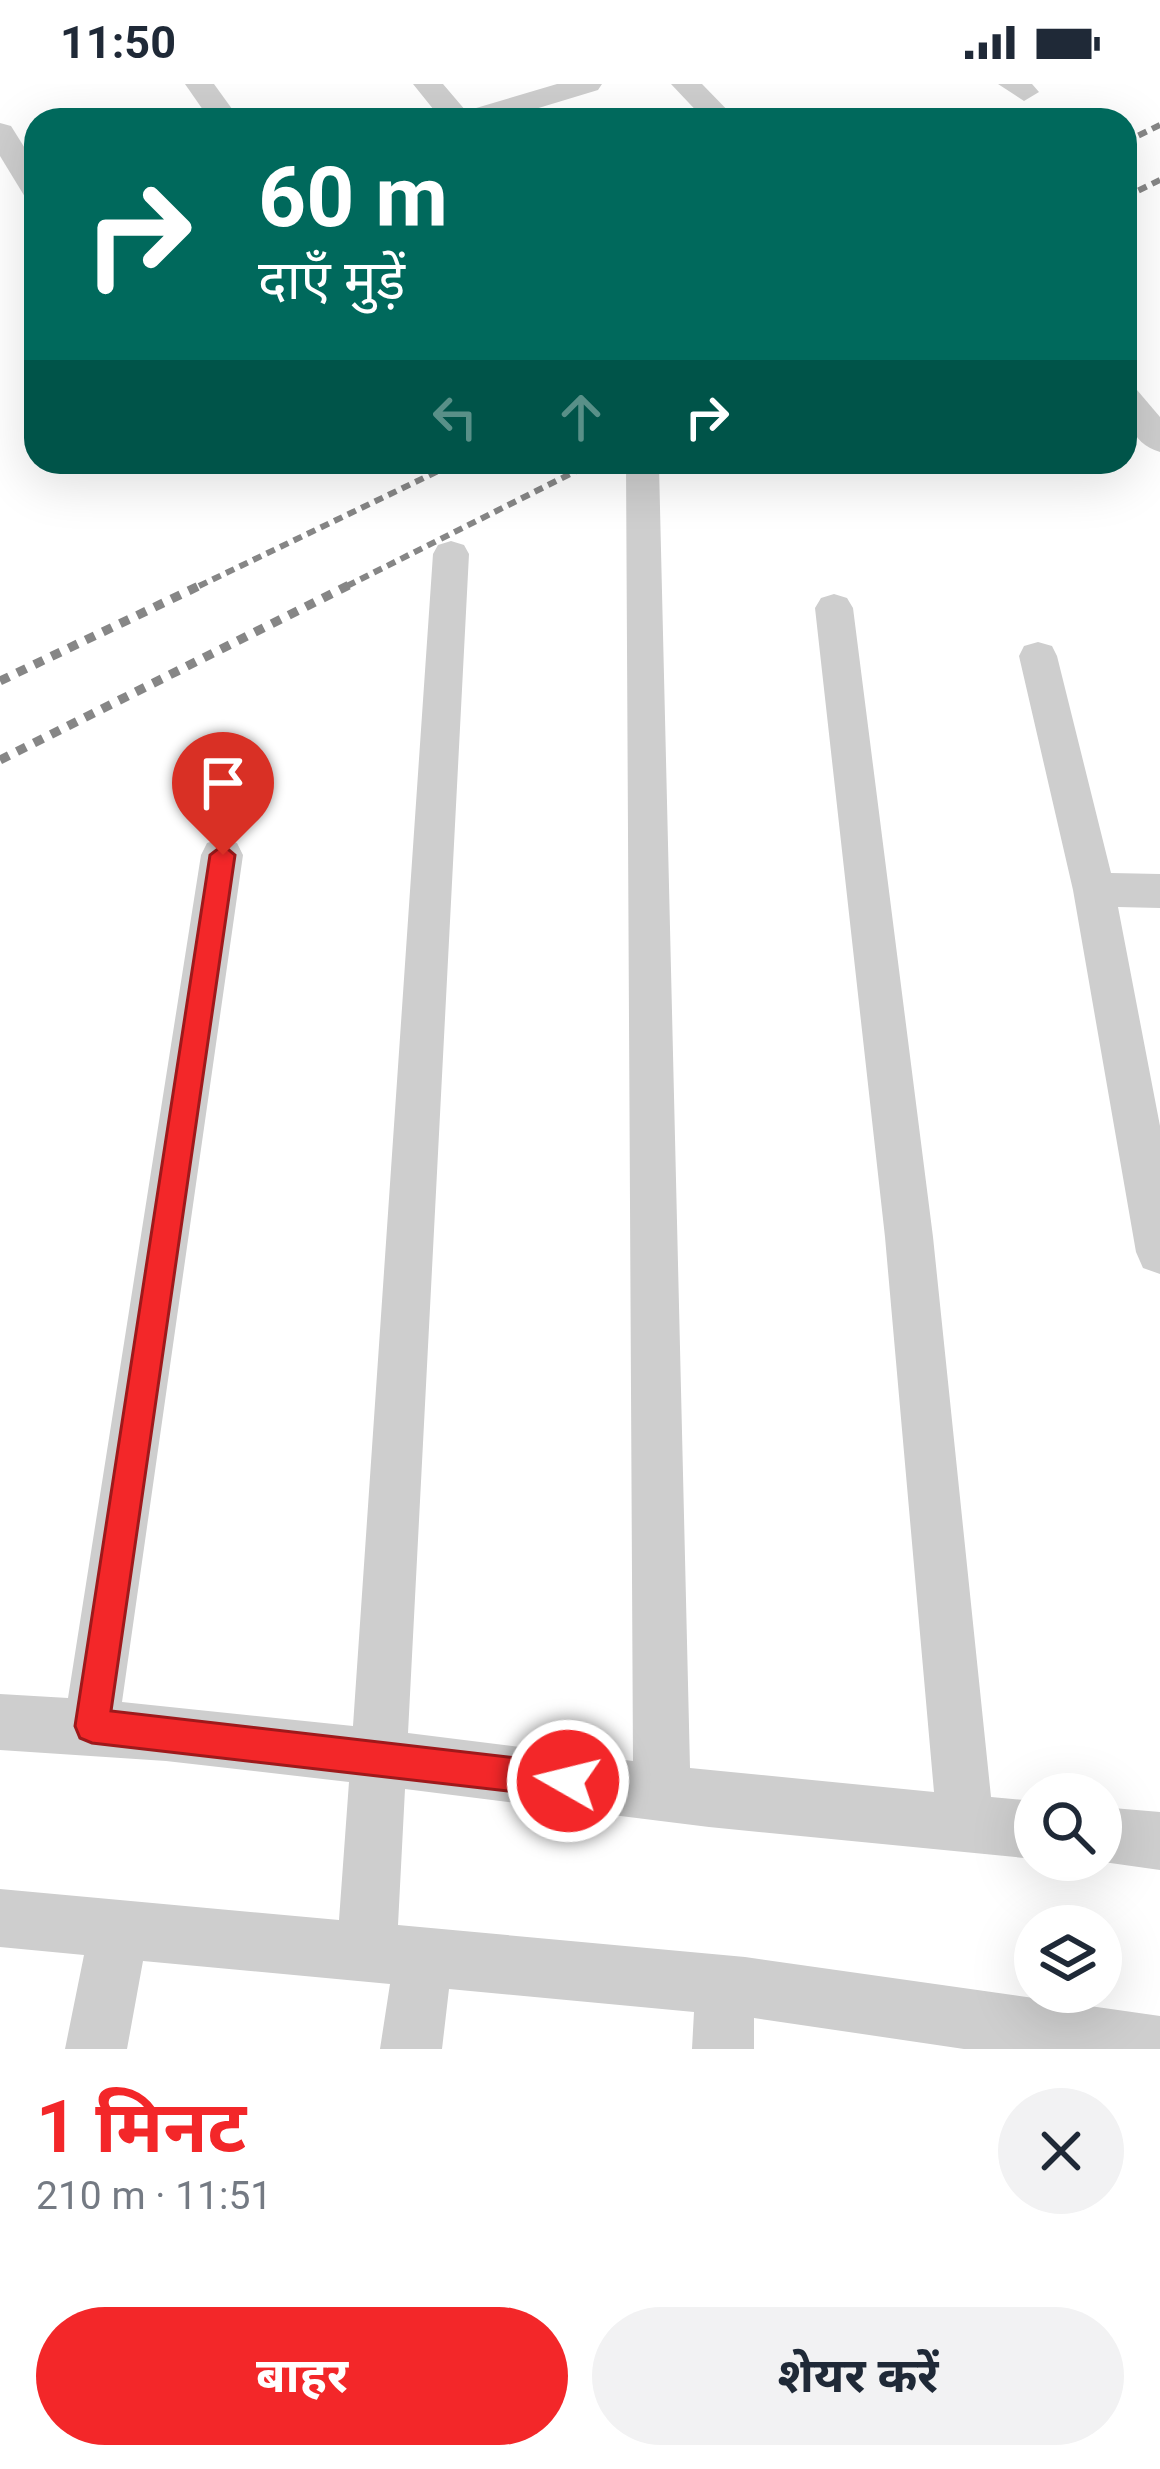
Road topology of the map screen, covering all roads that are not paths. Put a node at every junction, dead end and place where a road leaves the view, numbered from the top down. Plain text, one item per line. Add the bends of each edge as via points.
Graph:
1 (427, 84) edge
2 (588, 84) edge
3 (685, 84) edge
4 (448, 108) edge
5 (508, 108) edge
6 (710, 108) edge
7 (0, 131) edge
8 (24, 170) edge
9 (1137, 412) edge
10 (1160, 440) edge
11 (641, 474) edge
12 (451, 554) dead end
13 (834, 608) dead end
14 (1038, 656) dead end
15 (223, 855) dead end
16 (1094, 890) junction
17 (1160, 891) edge
18 (1147, 1102) edge
19 (1160, 1252) edge
20 (0, 1722) edge
21 (92, 1726) junction
22 (380, 1756) junction
23 (662, 1793) junction
24 (965, 1824) junction
25 (1014, 1828) edge
26 (1122, 1838) edge
27 (1160, 1841) edge
28 (0, 1918) edge
29 (119, 1929) junction
30 (395, 1954) junction
31 (724, 1985) junction
32 (1037, 2039) edge
33 (1160, 2047) edge
34 (96, 2049) edge
35 (411, 2049) edge
36 (723, 2049) edge

1 - 4 street
2 - 5 street
3 - 6 street
7 - 8 street
9 - 10 street
11 - 23 street
12 - 22 street
13 - 24 street via 909,1237
14 - 16 street
15 - 21 street
16 - 17 street
16 - 18 street
18 - 19 street
20 - 21 street
21 - 22 street
22 - 23 street
22 - 30 street
23 - 24 street
24 - 25 street
26 - 27 street
28 - 29 street
29 - 30 street
29 - 34 street
30 - 31 street
30 - 35 street
31 - 32 street
31 - 36 street
32 - 33 street

